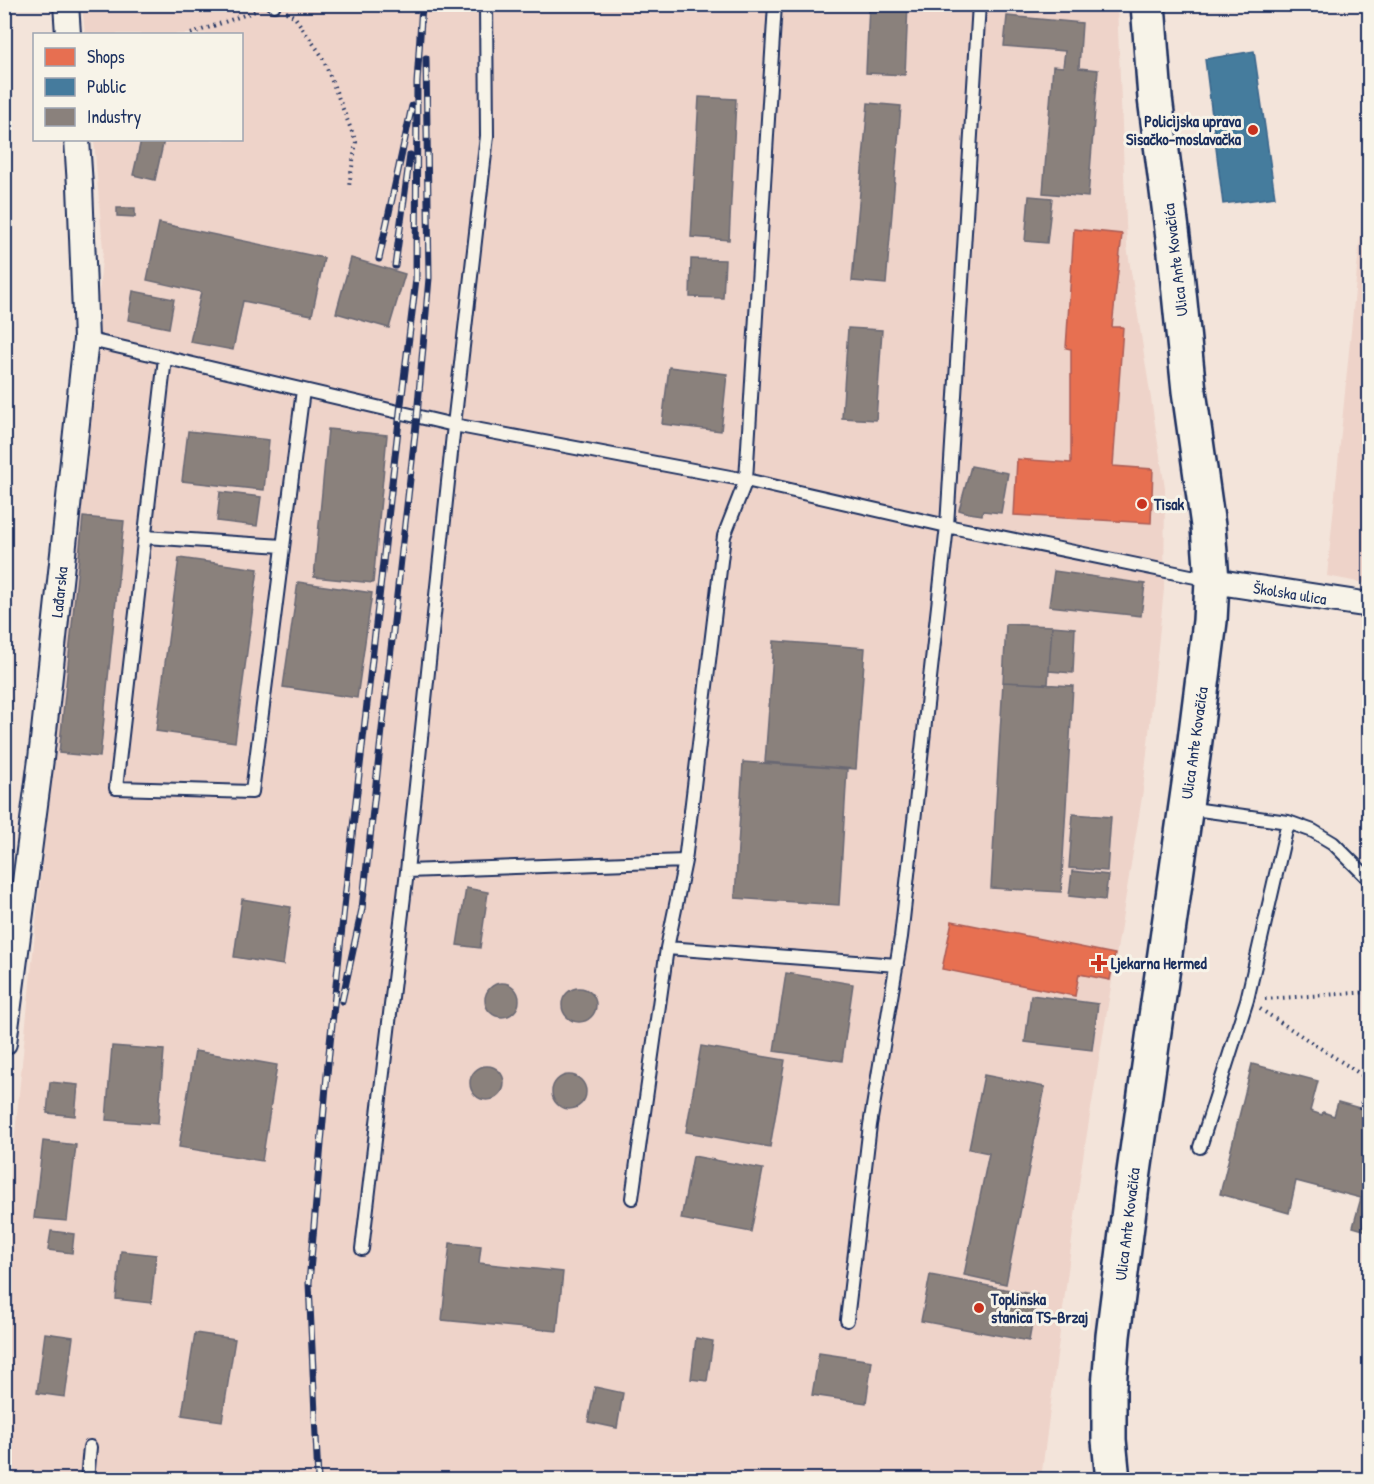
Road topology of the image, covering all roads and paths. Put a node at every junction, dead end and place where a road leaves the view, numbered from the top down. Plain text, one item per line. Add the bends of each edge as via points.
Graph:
1 (66, 4) edge
2 (486, 4) edge
3 (775, 4) edge
4 (979, 4) edge
5 (1148, 4) edge
6 (274, 5) edge
7 (68, 33) edge
8 (194, 33) edge
9 (77, 141) edge
10 (349, 186) dead end
11 (86, 339) junction
12 (165, 358) junction
13 (303, 390) junction
14 (454, 425) junction
15 (746, 480) junction
16 (947, 526) junction
17 (145, 537) junction
18 (283, 546) junction
19 (1212, 581) junction
20 (1370, 605) edge
21 (1185, 808) junction
22 (1288, 822) junction
23 (685, 861) junction
24 (407, 871) junction
25 (1370, 880) edge
26 (667, 948) junction
27 (897, 965) junction
28 (1370, 992) edge
29 (1247, 1000) junction
30 (4, 1042) edge
31 (1370, 1072) edge
32 (1368, 1079) junction
33 (1360, 1109) dead end
34 (1200, 1148) dead end
35 (632, 1198) dead end
36 (362, 1249) dead end
37 (847, 1320) dead end
38 (90, 1447) dead end
39 (87, 1479) edge
40 (1113, 1479) edge

1 - 7 street
2 - 14 lane via 487,136
3 - 15 lane
4 - 16 lane
5 - 19 main road, Ulica Ante Kovačića via 1155,98
6 - 8 path
6 - 10 path via 294,16 322,56 356,142
9 - 11 street, Lađarska
11 - 12 lane
11 - 30 street, Lađarska via 41,759
12 - 13 lane
12 - 17 lane
13 - 14 lane
13 - 18 lane
14 - 15 lane
14 - 24 lane
15 - 16 lane
15 - 23 lane via 724,536
16 - 19 lane
16 - 27 lane
17 - 18 lane
17 - 18 lane via 116,788 252,792
19 - 20 street, Školska ulica
19 - 21 main road, Ulica Ante Kovačića
21 - 22 lane
21 - 40 main road, Ulica Ante Kovačića via 1113,1336 1109,1387
22 - 25 lane via 1333,843
22 - 29 lane
23 - 24 lane
23 - 26 lane
24 - 36 lane
26 - 27 lane
26 - 35 lane
27 - 37 lane via 870,1125
28 - 29 path
29 - 32 path
29 - 34 lane
31 - 32 path
32 - 33 path
38 - 39 lane

